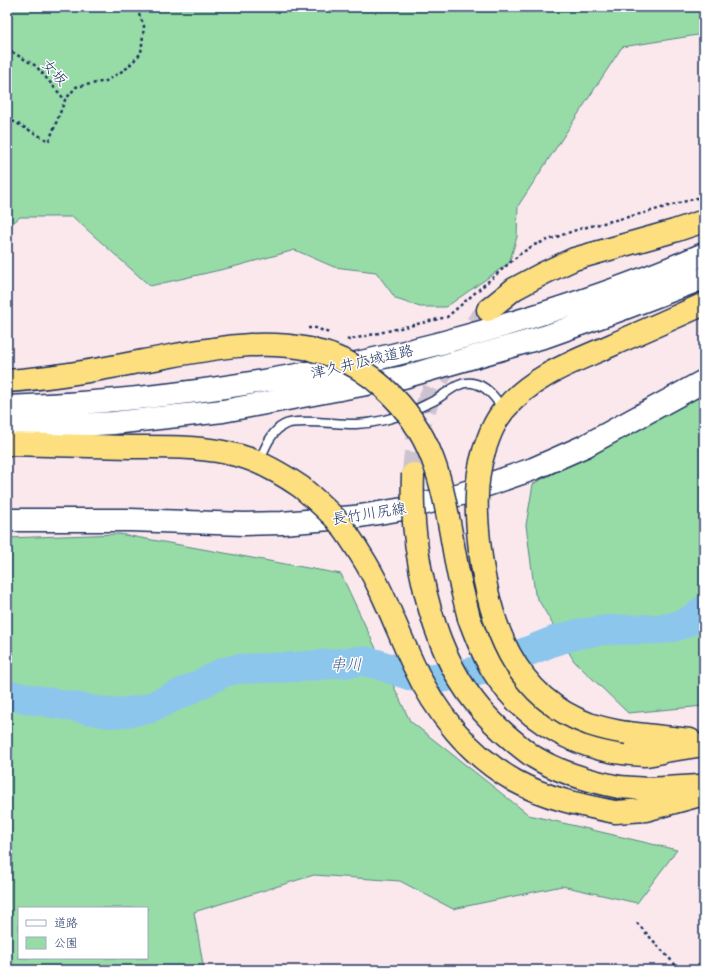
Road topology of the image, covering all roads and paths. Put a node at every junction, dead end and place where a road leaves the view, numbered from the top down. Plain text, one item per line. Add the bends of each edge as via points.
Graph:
1 (136, 7) edge
2 (7, 49) edge
3 (65, 100) junction
4 (7, 118) edge
5 (704, 196) edge
6 (704, 221) edge
7 (704, 254) edge
8 (704, 278) edge
9 (704, 304) edge
10 (460, 306) dead end
11 (488, 310) tunnel mouth
12 (7, 381) edge
13 (704, 381) edge
14 (7, 407) edge
15 (504, 410) junction
16 (7, 428) edge
17 (7, 444) edge
18 (259, 463) junction
19 (413, 474) tunnel mouth
20 (7, 520) edge
21 (626, 743) junction
22 (704, 744) edge
23 (704, 786) edge
24 (704, 794) edge
25 (637, 923) dead end
26 (680, 970) edge

1 - 3 path via 144,26 141,53 127,68 106,81 76,87
2 - 3 path, 女坂 via 36,66
3 - 4 path via 49,141
5 - 10 path via 566,233 534,245
6 - 11 highway via 574,259 514,289
7 - 14 main road, 津久井広域道路 via 605,294 508,325 330,369 175,395
8 - 16 main road, 津久井広域道路 via 547,336 404,377 223,411 113,423
9 - 15 highway via 556,369 530,386
12 - 21 highway, bridge via 75,373 242,345 288,345 348,362 385,388 403,407 422,434 442,488 469,618 492,670 511,697 528,713 556,732 585,744
13 - 20 main road, 長竹川尻線 via 556,460 489,486 403,509 354,517 282,523
15 - 18 lane via 484,388 472,383 460,384 417,409 379,422 295,422 284,425 265,447
15 - 21 highway, bridge via 491,432 484,451 477,490 478,534 486,584 492,611 504,644 524,678 547,700 564,712 607,729
17 - 18 highway via 192,449 222,452
18 - 24 highway, bridge via 302,487 336,519 362,556 413,666 440,711 467,744 498,770 535,791 567,802 615,812 646,810
19 - 23 highway, bridge via 415,534 426,592 439,635 454,670 473,701 501,731 533,756 580,778 619,787 648,790
21 - 22 highway
25 - 26 path

